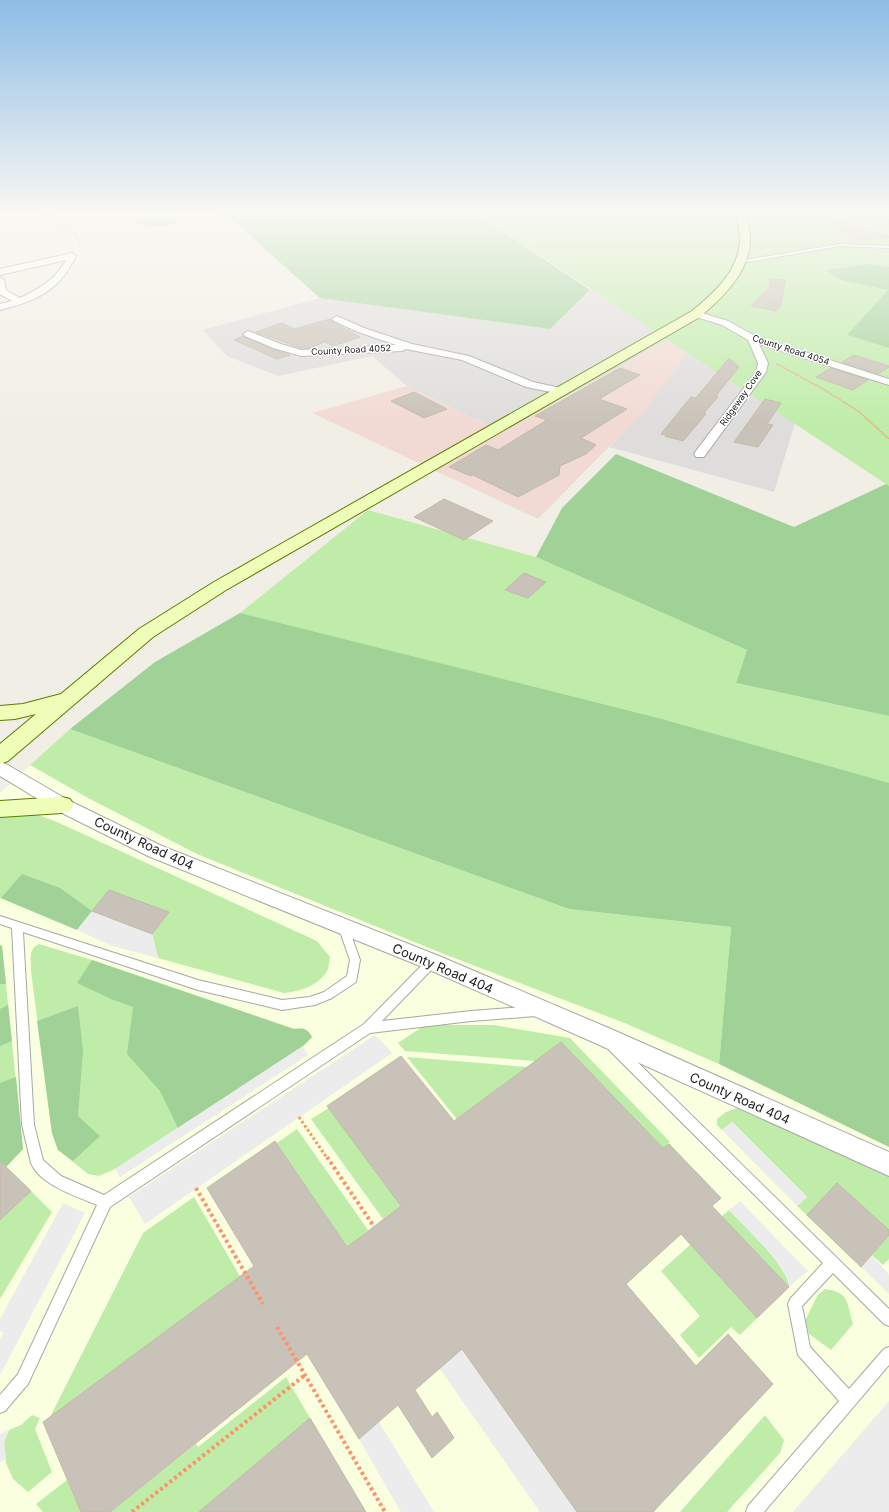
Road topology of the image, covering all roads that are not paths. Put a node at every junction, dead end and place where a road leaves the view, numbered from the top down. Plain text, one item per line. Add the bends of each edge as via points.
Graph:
1 (1, 284) edge
2 (55, 284) edge
3 (728, 284) edge
4 (20, 302) junction
5 (0, 307) edge
6 (696, 314) junction
7 (337, 319) dead end
8 (248, 334) dead end
9 (752, 338) junction
10 (410, 347) junction
11 (889, 382) edge
12 (561, 391) junction
13 (700, 454) dead end
14 (75, 694) junction
15 (0, 713) edge
16 (0, 756) edge
17 (0, 768) edge
18 (62, 805) junction
19 (0, 810) edge
20 (0, 920) edge
21 (17, 926) junction
22 (343, 926) junction
23 (432, 962) junction
24 (544, 1011) junction
25 (368, 1028) junction
26 (603, 1036) junction
27 (889, 1164) edge
28 (105, 1202) junction
29 (833, 1262) junction
30 (889, 1319) edge
31 (889, 1354) edge
32 (850, 1400) junction
33 (0, 1406) edge
34 (754, 1512) edge

1 - 4 street via 2,291
2 - 4 street
3 - 6 main road
4 - 5 street
6 - 9 street, County Road 4054 via 725,323
6 - 12 main road
7 - 10 street, County Road 4052
8 - 10 street, County Road 4052 via 301,353
9 - 11 street, County Road 4054
9 - 13 street, Ridgeway Cove via 763,363 761,372
10 - 12 street, County Road 4052 via 465,358 530,384
12 - 14 main road via 220,586 146,633
14 - 15 main road via 35,709
14 - 16 main road
17 - 18 street, County Road 404
18 - 19 main road
18 - 22 street, County Road 404 via 155,851
20 - 21 lane
21 - 22 lane via 198,985 282,1004 311,1002 328,995 352,979 355,960
21 - 28 lane via 28,1125 37,1163 56,1181
22 - 23 street, County Road 404
23 - 24 street, County Road 404
23 - 25 lane
24 - 25 lane via 471,1016
24 - 26 street, County Road 404
25 - 28 lane
26 - 27 street, County Road 404
26 - 29 lane
28 - 33 lane via 23,1379
29 - 30 lane
29 - 32 lane via 795,1304 803,1350
31 - 32 lane
32 - 34 lane

